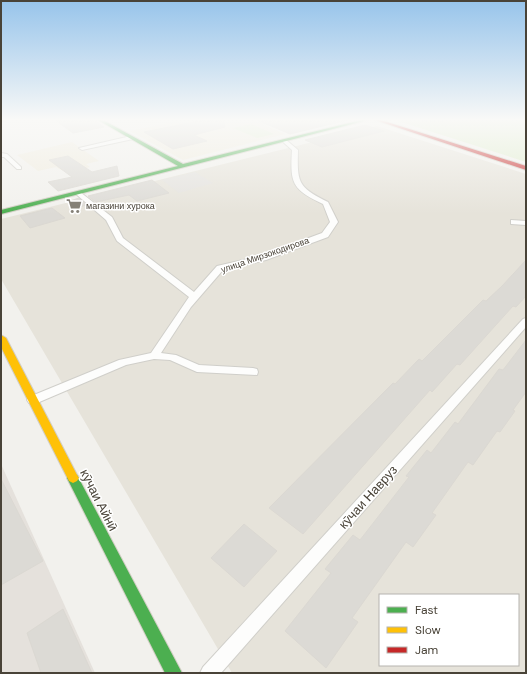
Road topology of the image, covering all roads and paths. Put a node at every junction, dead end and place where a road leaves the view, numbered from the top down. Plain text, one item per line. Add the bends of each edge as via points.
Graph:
1 (156, 151) edge
2 (242, 151) edge
3 (295, 151) edge
4 (474, 151) edge
5 (1, 155) edge
6 (182, 166) junction
7 (19, 168) dead end
8 (526, 168) edge
9 (78, 193) junction
10 (1, 212) edge
11 (514, 222) dead end
12 (526, 223) edge
13 (194, 297) junction
14 (526, 321) edge
15 (1, 338) edge
16 (154, 356) junction
17 (253, 372) dead end
18 (33, 400) junction
19 (174, 673) edge
20 (209, 673) edge

1 - 6 street
2 - 6 street
3 - 13 lane, улица Мирзокодирова via 294,172 297,184 308,195 326,203 334,222 325,235 263,258 220,268
4 - 8 street
5 - 7 lane via 5,155
6 - 9 street
9 - 10 street
9 - 13 lane via 109,219 120,239
11 - 12 lane
13 - 16 lane, улица Мирзокодирова
14 - 20 lane, кӯчаи Навруз
15 - 18 street, кӯчаи Айнӣ
16 - 17 lane via 172,357 197,368
16 - 18 lane via 123,362
18 - 19 street, кӯчаи Айнӣ

